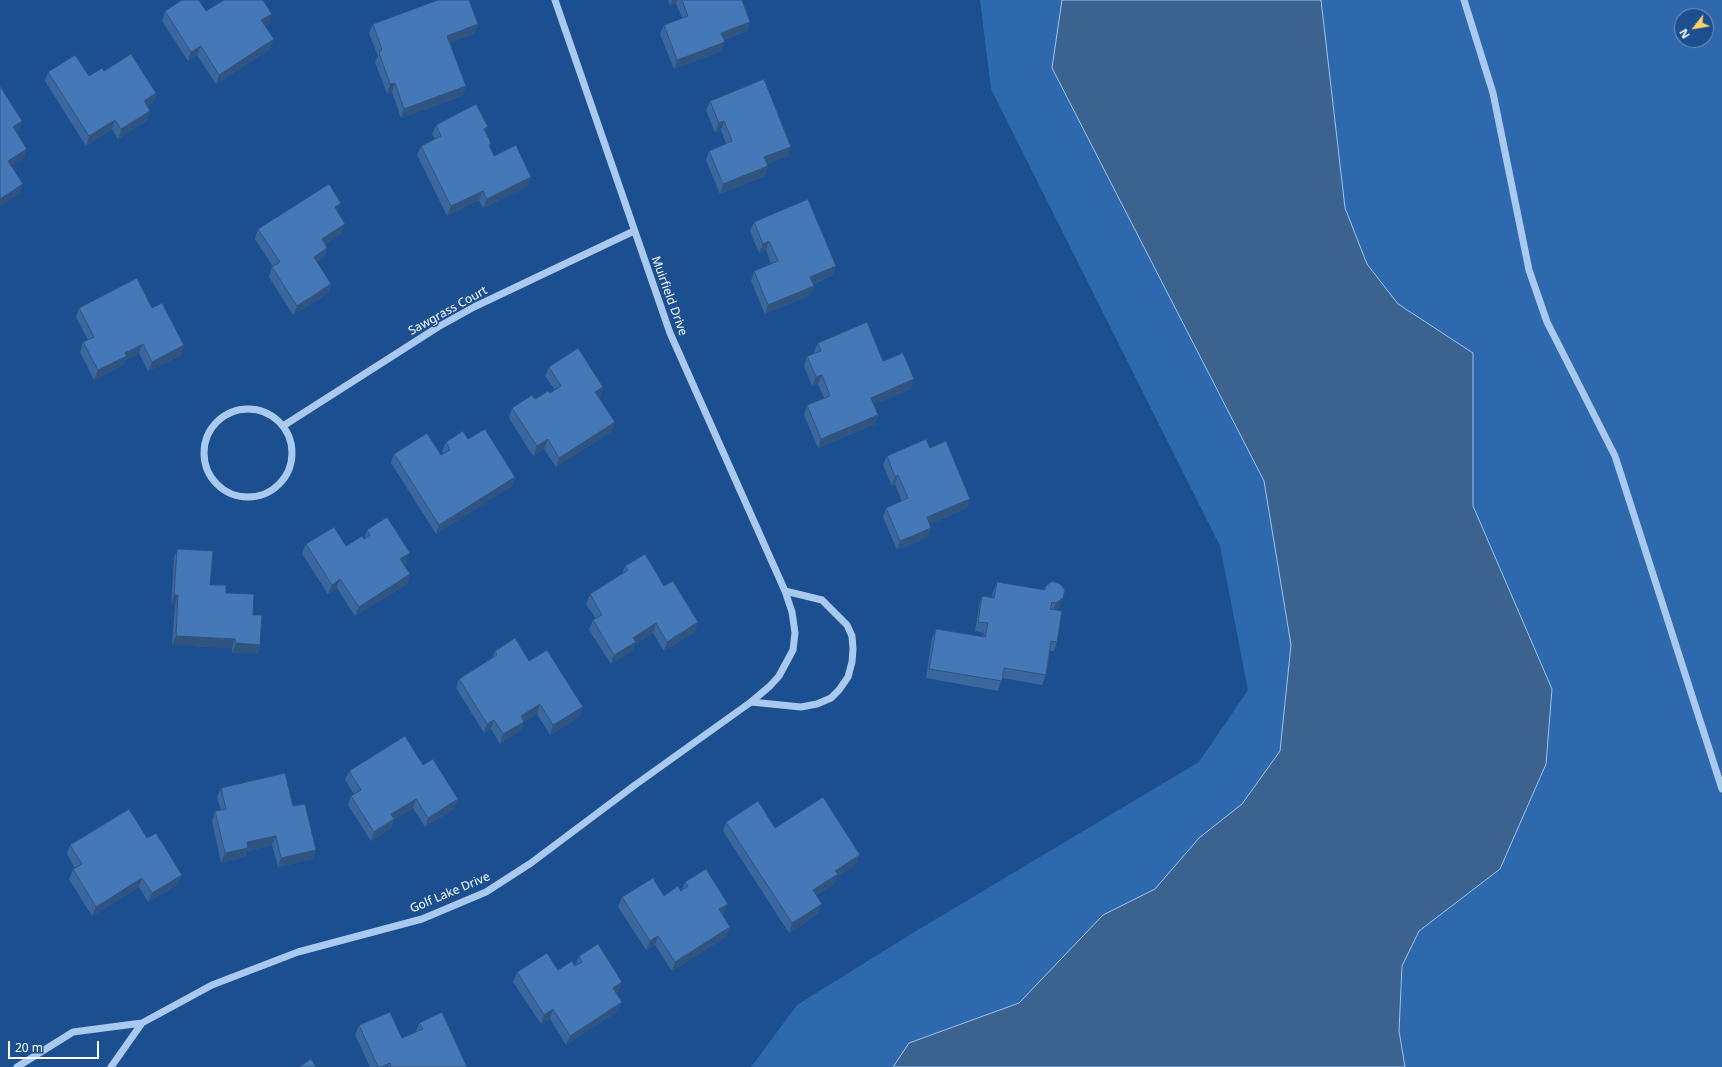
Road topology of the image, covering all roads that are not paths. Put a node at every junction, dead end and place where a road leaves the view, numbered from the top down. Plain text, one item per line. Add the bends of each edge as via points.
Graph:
1 (555, 0) edge
2 (1464, 0) edge
3 (634, 231) junction
4 (283, 426) junction
5 (785, 592) junction
6 (751, 702) junction
7 (1722, 789) edge
8 (142, 1023) junction
9 (17, 1067) edge
10 (111, 1067) edge

1 - 3 street, Muirfield Drive
2 - 7 street via 1493,94 1529,270 1547,322 1615,456
3 - 4 street, Sawgrass Court via 474,307 438,327
3 - 5 street, Muirfield Drive via 670,333
4 - 4 street via 272,415 257,410 242,409 228,414 212,428 206,442 204,457 208,472 216,483 229,492 243,497 262,495 275,488 286,476 291,462 292,447
5 - 6 street, Muirfield Drive via 796,633 793,650 780,676
5 - 6 street via 822,600 847,625 852,636 853,649 848,677 831,698 817,704 800,707
6 - 8 street, Golf Lake Drive via 531,864 486,892 422,919 298,952 212,985
8 - 9 street, Golf Lake Drive via 73,1032
8 - 10 street, Golf Lake Drive

